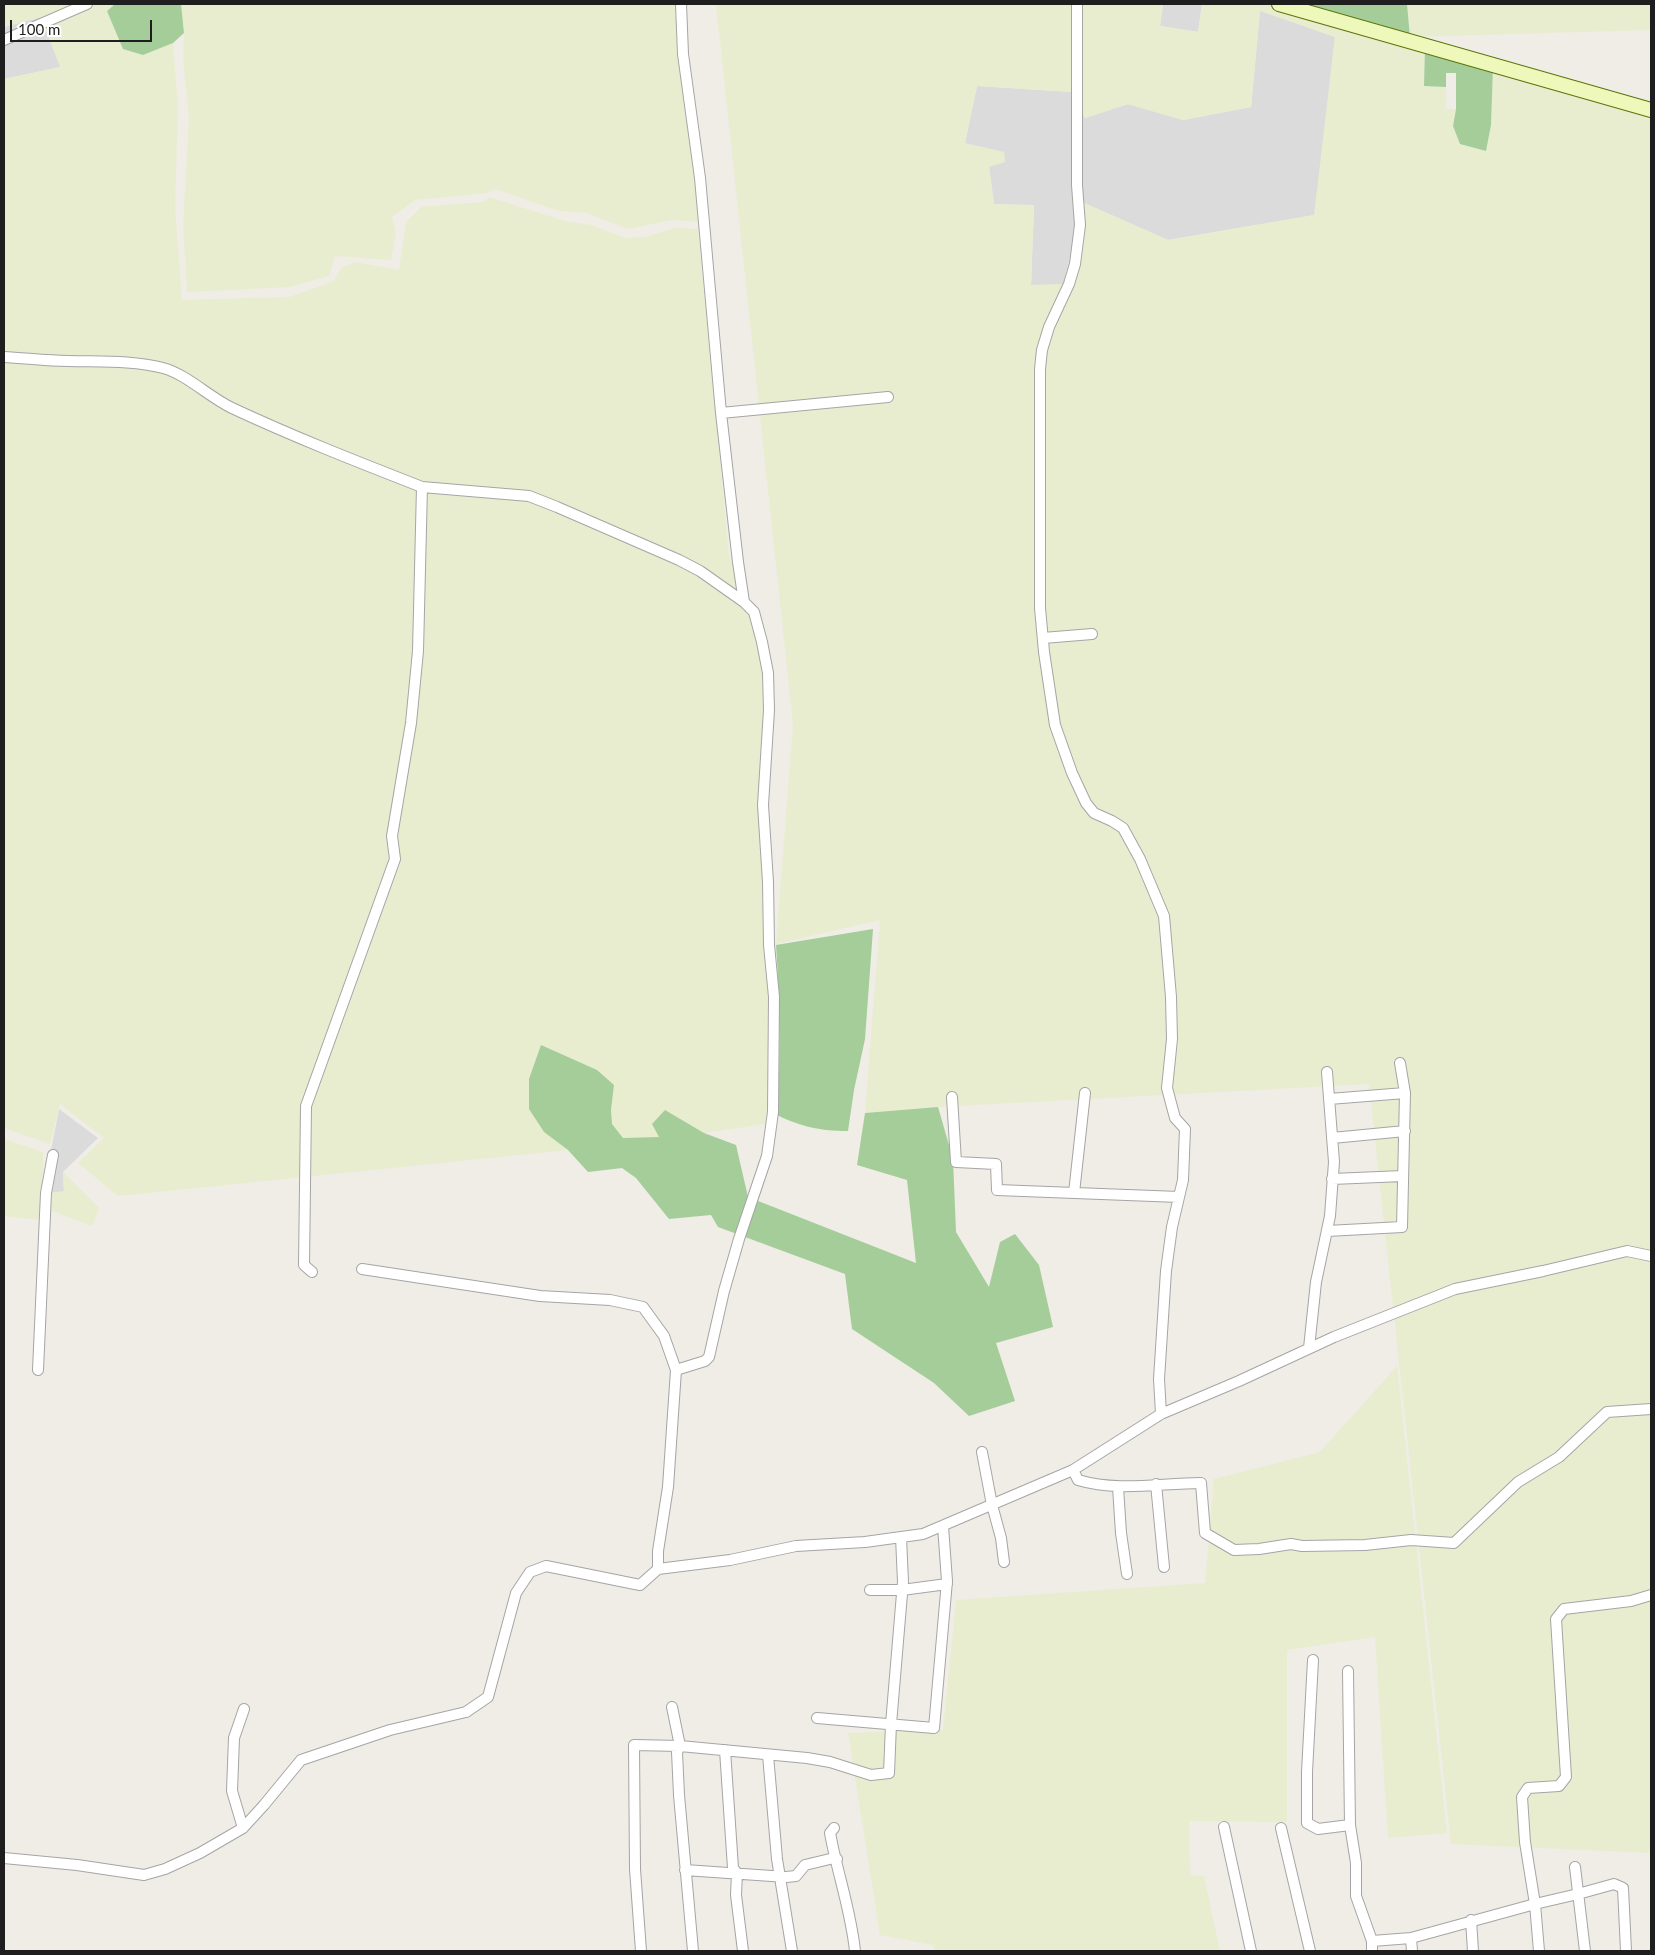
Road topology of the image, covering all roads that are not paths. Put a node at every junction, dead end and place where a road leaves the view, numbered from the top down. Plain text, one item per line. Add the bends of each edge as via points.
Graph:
1 (87, 4) edge
2 (681, 4) edge
3 (1077, 4) edge
4 (1279, 4) edge
5 (4, 40) edge
6 (1651, 110) edge
7 (4, 357) edge
8 (888, 397) dead end
9 (721, 413) junction
10 (422, 487) junction
11 (744, 602) junction
12 (1092, 634) dead end
13 (1043, 638) junction
14 (1400, 1063) dead end
15 (1327, 1072) dead end
16 (1085, 1093) dead end
17 (1406, 1093) junction
18 (952, 1097) dead end
19 (1329, 1099) junction
20 (1405, 1131) junction
21 (1332, 1138) junction
22 (53, 1155) dead end
23 (1403, 1176) junction
24 (1332, 1179) junction
25 (1074, 1193) junction
26 (1179, 1197) junction
27 (1327, 1231) junction
28 (1651, 1256) edge
29 (362, 1269) dead end
30 (312, 1272) dead end
31 (1309, 1348) junction
32 (38, 1370) dead end
33 (676, 1370) junction
34 (1651, 1409) edge
35 (1161, 1414) junction
36 (982, 1452) dead end
37 (1073, 1470) junction
38 (1156, 1484) junction
39 (1118, 1487) junction
40 (992, 1505) junction
41 (943, 1526) junction
42 (901, 1537) junction
43 (1004, 1562) dead end
44 (1164, 1567) dead end
45 (658, 1569) junction
46 (1127, 1574) dead end
47 (946, 1584) junction
48 (870, 1590) dead end
49 (902, 1590) junction
50 (1651, 1595) edge
51 (1313, 1660) dead end
52 (1348, 1671) dead end
53 (672, 1707) dead end
54 (244, 1709) dead end
55 (816, 1718) dead end
56 (891, 1724) junction
57 (680, 1746) junction
58 (725, 1750) junction
59 (768, 1755) junction
60 (1350, 1825) junction
61 (242, 1828) junction
62 (834, 1828) dead end
63 (1224, 1828) dead end
64 (1281, 1828) dead end
65 (4, 1858) edge
66 (837, 1859) junction
67 (1575, 1867) dead end
68 (685, 1870) junction
69 (737, 1873) junction
70 (780, 1877) junction
71 (1578, 1894) junction
72 (1535, 1904) junction
73 (1471, 1920) junction
74 (1411, 1938) junction
75 (1372, 1946) edge
76 (641, 1951) edge
77 (693, 1951) edge
78 (743, 1951) edge
79 (792, 1951) edge
80 (855, 1951) edge
81 (1251, 1951) edge
82 (1310, 1951) edge
83 (1412, 1951) edge
84 (1473, 1951) edge
85 (1539, 1951) edge
86 (1585, 1951) edge
87 (1626, 1951) edge

1 - 5 street
2 - 9 street via 683,54 700,178
3 - 13 street via 1076,156 1080,226 1075,264 1049,328 1040,369 1040,608
4 - 6 street
7 - 10 street via 139,362 166,368 242,413
8 - 9 street
9 - 11 street
10 - 11 street via 529,496 679,560
10 - 30 street via 418,651 411,723 392,836 395,859 306,1106 304,1265
11 - 33 street via 754,612 768,673 763,805 774,997 773,1112 767,1156 724,1290 709,1356 705,1362
12 - 13 street
13 - 26 street via 1055,725 1072,773 1086,803 1094,812 1123,828 1164,916 1172,1014 1167,1088 1175,1118 1186,1129
14 - 17 street
15 - 19 street
16 - 25 street
17 - 19 street
17 - 20 street
18 - 25 street via 956,1162 996,1164 997,1190
19 - 21 street
20 - 21 street
20 - 23 street
21 - 24 street
22 - 32 street via 46,1193
23 - 24 street
23 - 27 street via 1402,1228
24 - 27 street
25 - 26 street
26 - 35 street via 1166,1271 1159,1379
27 - 31 street via 1316,1282
28 - 31 street via 1627,1251 1455,1289
29 - 33 street via 540,1296 610,1300 643,1307 664,1336
31 - 35 street
33 - 45 street via 668,1487
34 - 38 street via 1607,1412 1559,1458 1518,1482 1454,1543 1411,1540 1365,1545 1291,1544 1234,1550 1204,1533 1201,1483
35 - 37 street
36 - 40 street
37 - 39 street via 1078,1480 1096,1486
37 - 40 street
38 - 39 street
38 - 44 street
39 - 46 street
40 - 41 street
40 - 43 street
41 - 42 street
41 - 47 street
42 - 45 street via 796,1546 730,1560
42 - 49 street
45 - 61 street via 640,1585 546,1566 530,1572 516,1593 488,1697 466,1712 390,1730 301,1760
47 - 49 street
47 - 56 street via 934,1728
48 - 49 street
49 - 56 street
50 - 72 street via 1631,1601 1564,1609 1556,1619 1566,1778 1559,1786 1528,1788 1522,1797
51 - 60 street via 1307,1824 1318,1829
52 - 60 street
53 - 57 street
54 - 61 street via 234,1738 232,1791
55 - 56 street
56 - 59 street via 889,1773 871,1775 830,1762
57 - 58 street
57 - 68 street via 677,1752
57 - 76 street via 634,1745 635,1869
58 - 59 street
58 - 69 street via 732,1868
59 - 70 street
60 - 75 street via 1356,1864 1356,1896
61 - 65 street via 200,1853 144,1875
62 - 66 street via 830,1833
63 - 81 street
64 - 82 street
66 - 70 street via 805,1865 796,1876
66 - 80 street
67 - 71 street
68 - 69 street
68 - 77 street
69 - 70 street
69 - 78 street via 736,1894
70 - 79 street
71 - 72 street
71 - 86 street
71 - 87 street via 1614,1884 1623,1888
72 - 73 street
72 - 85 street
73 - 74 street
73 - 84 street
74 - 75 street
74 - 83 street

